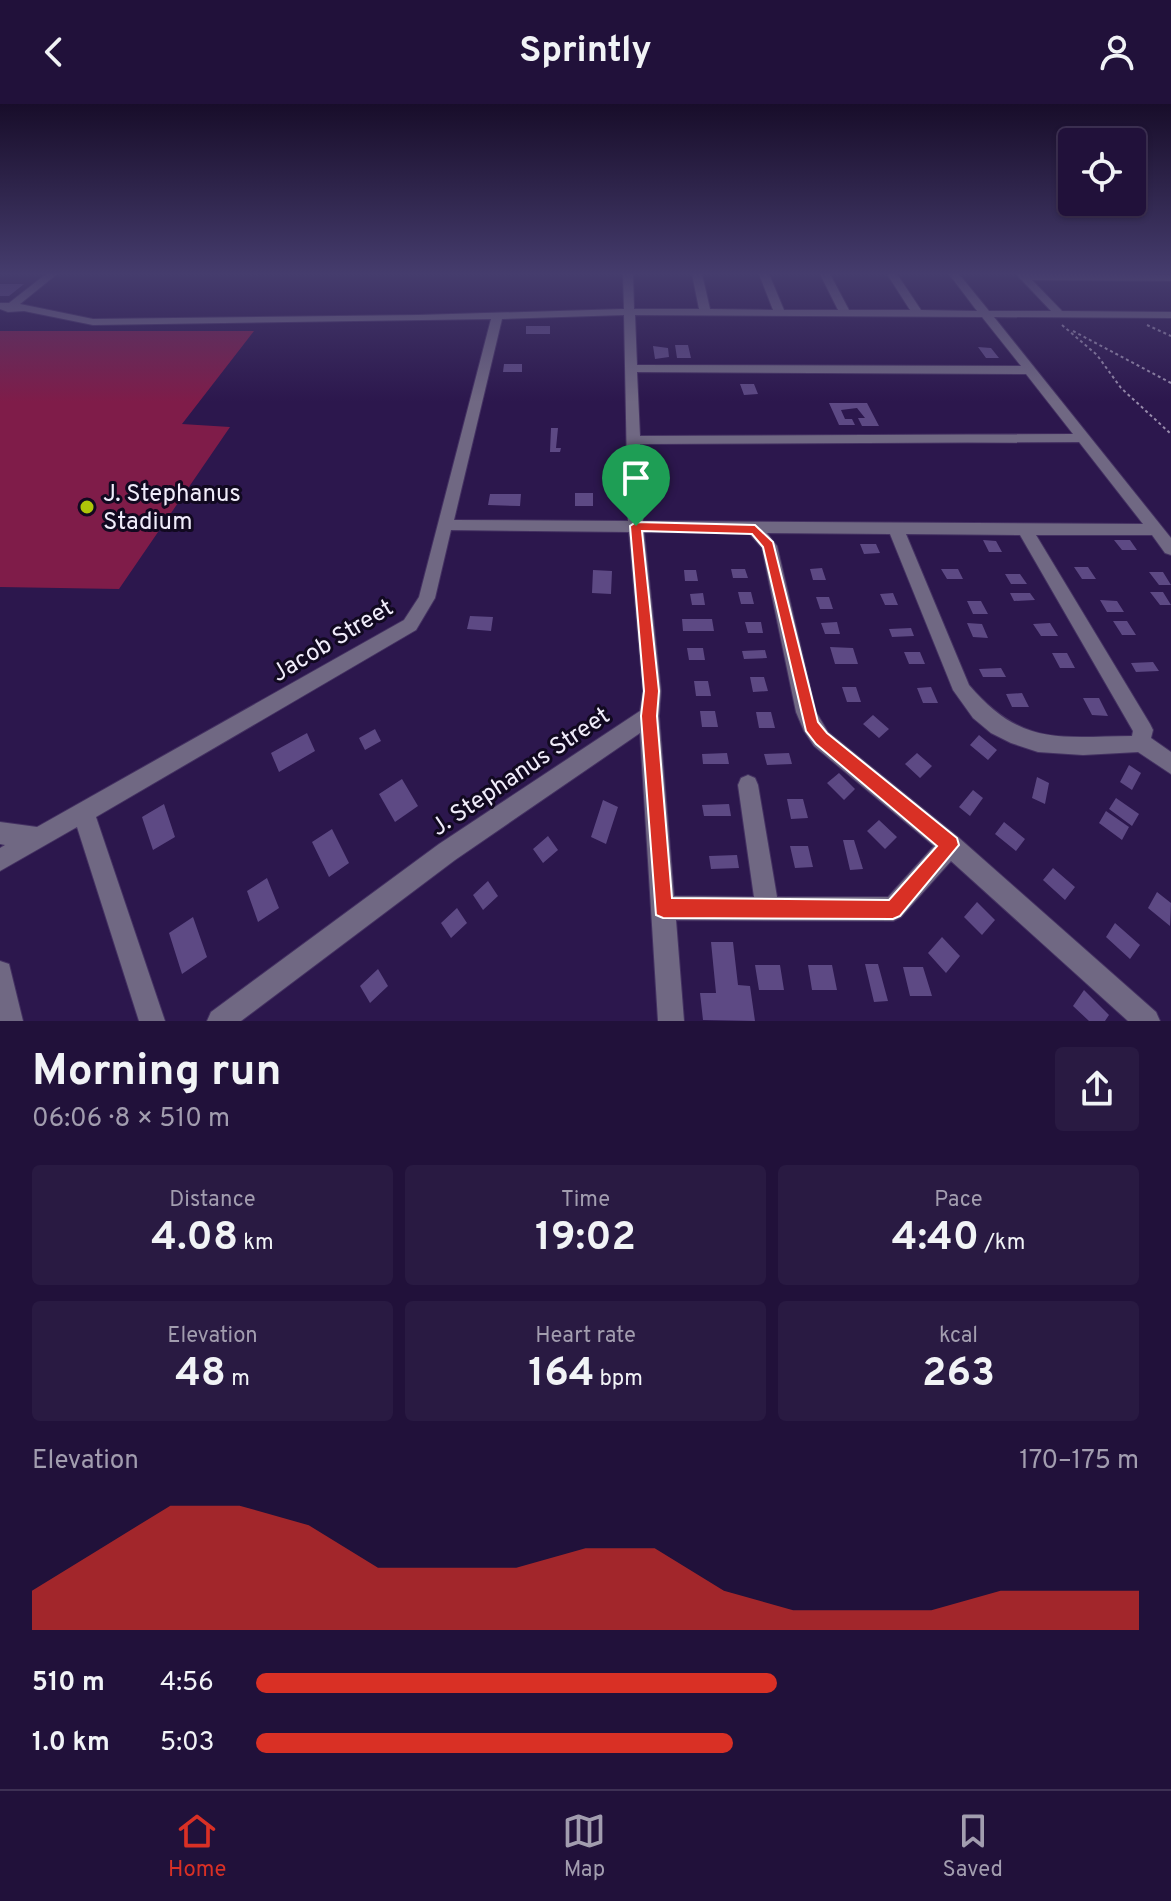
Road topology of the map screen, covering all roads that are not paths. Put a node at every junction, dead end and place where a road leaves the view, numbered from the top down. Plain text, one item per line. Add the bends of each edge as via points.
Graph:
1 (497, 316) edge
2 (60, 317) edge
3 (444, 317) edge
4 (628, 317) edge
5 (987, 317) edge
6 (629, 368) junction
7 (1028, 370) junction
8 (1081, 438) junction
9 (632, 440) junction
10 (446, 525) junction
11 (636, 526) junction
12 (755, 529) junction
13 (1025, 530) junction
14 (1155, 530) junction
15 (897, 531) junction
16 (1171, 549) edge
17 (649, 716) junction
18 (1140, 742) junction
19 (1171, 764) edge
20 (748, 785) dead end
21 (83, 811) junction
22 (0, 833) edge
23 (38, 838) junction
24 (950, 845) junction
25 (0, 860) edge
26 (767, 907) junction
27 (663, 908) junction
28 (0, 973) edge
29 (10, 1021) edge
30 (152, 1021) edge
31 (220, 1021) edge
32 (671, 1021) edge
33 (1147, 1021) edge

1 - 10 street, Jacob Street
2 - 3 street via 93,322
4 - 6 street, J. Stephanus Street
5 - 7 street
6 - 7 street
6 - 9 street, J. Stephanus Street
7 - 8 street
8 - 9 street
8 - 14 street
9 - 11 street, J. Stephanus Street
10 - 11 street
10 - 21 street, Jacob Street via 427,598 410,625
11 - 12 street
11 - 17 street, J. Stephanus Street via 652,691
12 - 15 street
12 - 24 street via 769,546 811,725 821,739
13 - 14 street
13 - 15 street
13 - 18 street via 1143,730
14 - 16 street
15 - 18 street via 962,690 979,710 1011,734 1037,745
17 - 27 street
17 - 31 street, J. Stephanus Street via 447,852
18 - 19 street
20 - 26 street
21 - 23 street, Jacob Street
21 - 30 street
22 - 23 street
23 - 25 street, Jacob Street
24 - 26 street via 893,909
24 - 33 street
26 - 27 street
27 - 32 street
28 - 29 street

